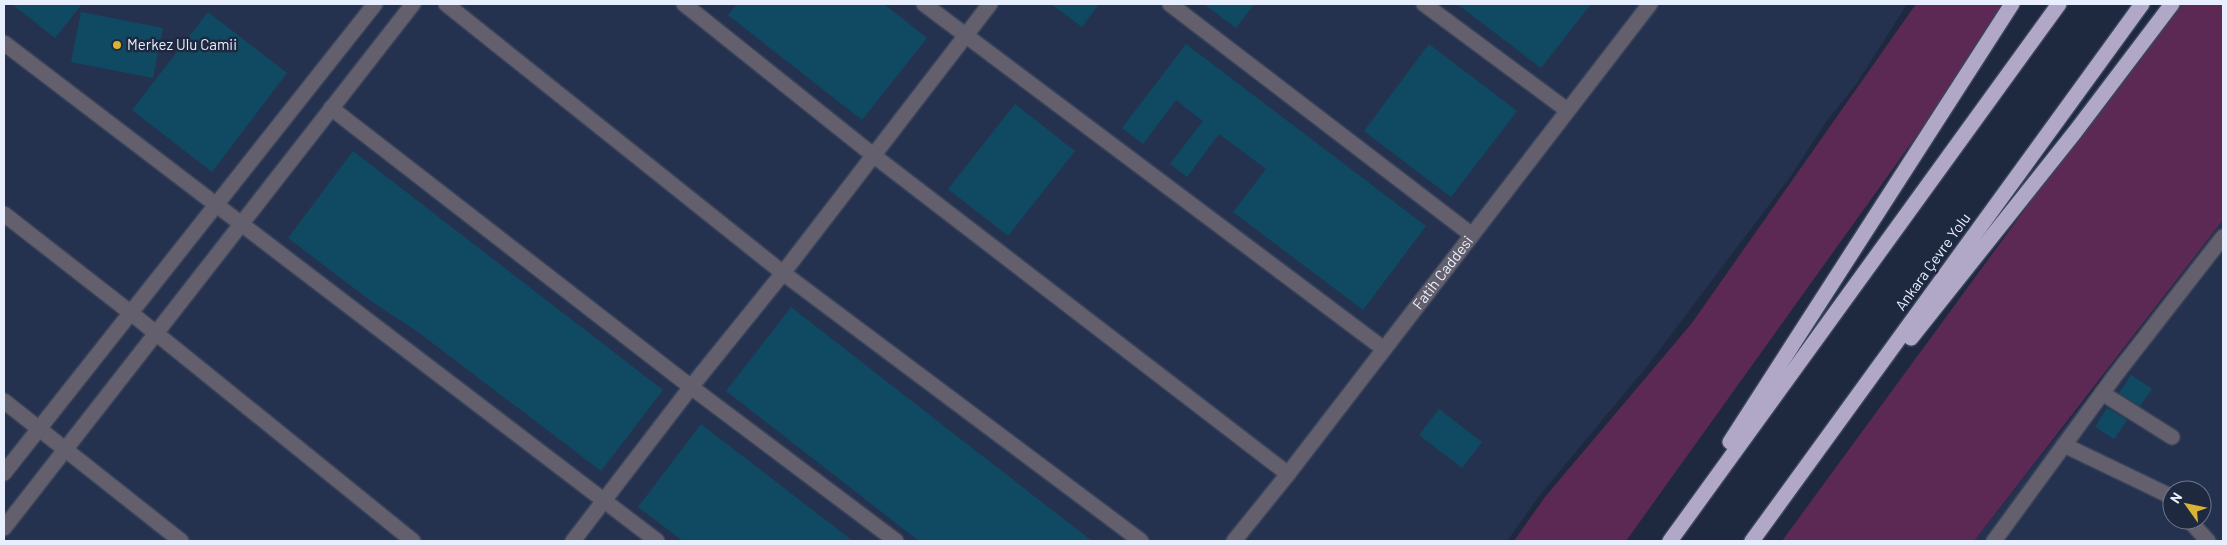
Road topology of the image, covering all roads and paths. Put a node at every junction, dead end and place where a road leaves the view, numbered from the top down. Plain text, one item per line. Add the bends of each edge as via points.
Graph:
1 (376, 4) edge
2 (413, 4) edge
3 (446, 4) edge
4 (684, 4) edge
5 (924, 4) edge
6 (990, 4) edge
7 (1170, 4) edge
8 (1424, 4) edge
9 (1650, 4) edge
10 (2012, 4) edge
11 (2059, 4) edge
12 (2142, 4) edge
13 (2172, 4) edge
14 (965, 36) junction
15 (4, 43) edge
16 (331, 108) junction
17 (1567, 110) junction
18 (873, 155) junction
19 (216, 204) junction
20 (4, 214) edge
21 (241, 224) junction
22 (1472, 235) junction
23 (2223, 237) edge
24 (783, 273) junction
25 (131, 313) junction
26 (156, 333) junction
27 (1384, 350) junction
28 (691, 387) junction
29 (2102, 393) junction
30 (4, 401) edge
31 (39, 429) junction
32 (2172, 437) dead end
33 (2064, 445) junction
34 (64, 450) junction
35 (4, 473) edge
36 (1288, 474) junction
37 (2162, 492) edge
38 (604, 501) junction
39 (1772, 514) junction
40 (4, 528) edge
41 (2198, 530) edge
42 (181, 541) edge
43 (413, 541) edge
44 (573, 541) edge
45 (657, 541) edge
46 (896, 541) edge
47 (1141, 541) edge
48 (1234, 541) edge
49 (1668, 541) edge
50 (1752, 541) edge
51 (1994, 541) edge
52 (2208, 541) edge

1 - 19 street
2 - 16 street
3 - 24 street
4 - 18 street
5 - 14 street
6 - 14 street
7 - 22 street
8 - 17 street
9 - 17 street, Fatih Caddesi
10 - 49 highway
11 - 49 highway
12 - 39 highway, Ankara Çevre Yolu
13 - 39 highway via 2075,132
14 - 18 street
14 - 27 street
15 - 19 street
16 - 21 street
16 - 28 street
17 - 22 street, Fatih Caddesi
18 - 24 street
18 - 36 street
19 - 21 street
19 - 25 street
20 - 25 street
21 - 26 street
21 - 38 street
22 - 27 street, Fatih Caddesi
23 - 29 street
24 - 28 street
24 - 47 street
25 - 26 street
25 - 31 street
26 - 34 street
26 - 43 street
27 - 36 street, Fatih Caddesi
28 - 38 street
28 - 46 street
29 - 32 street
29 - 33 street
30 - 31 street
31 - 34 street
31 - 35 street
33 - 37 street
33 - 51 street
34 - 40 street
34 - 42 street
36 - 48 street, Fatih Caddesi
38 - 44 street
38 - 45 street
39 - 50 highway, Ankara Çevre Yolu
41 - 52 street

